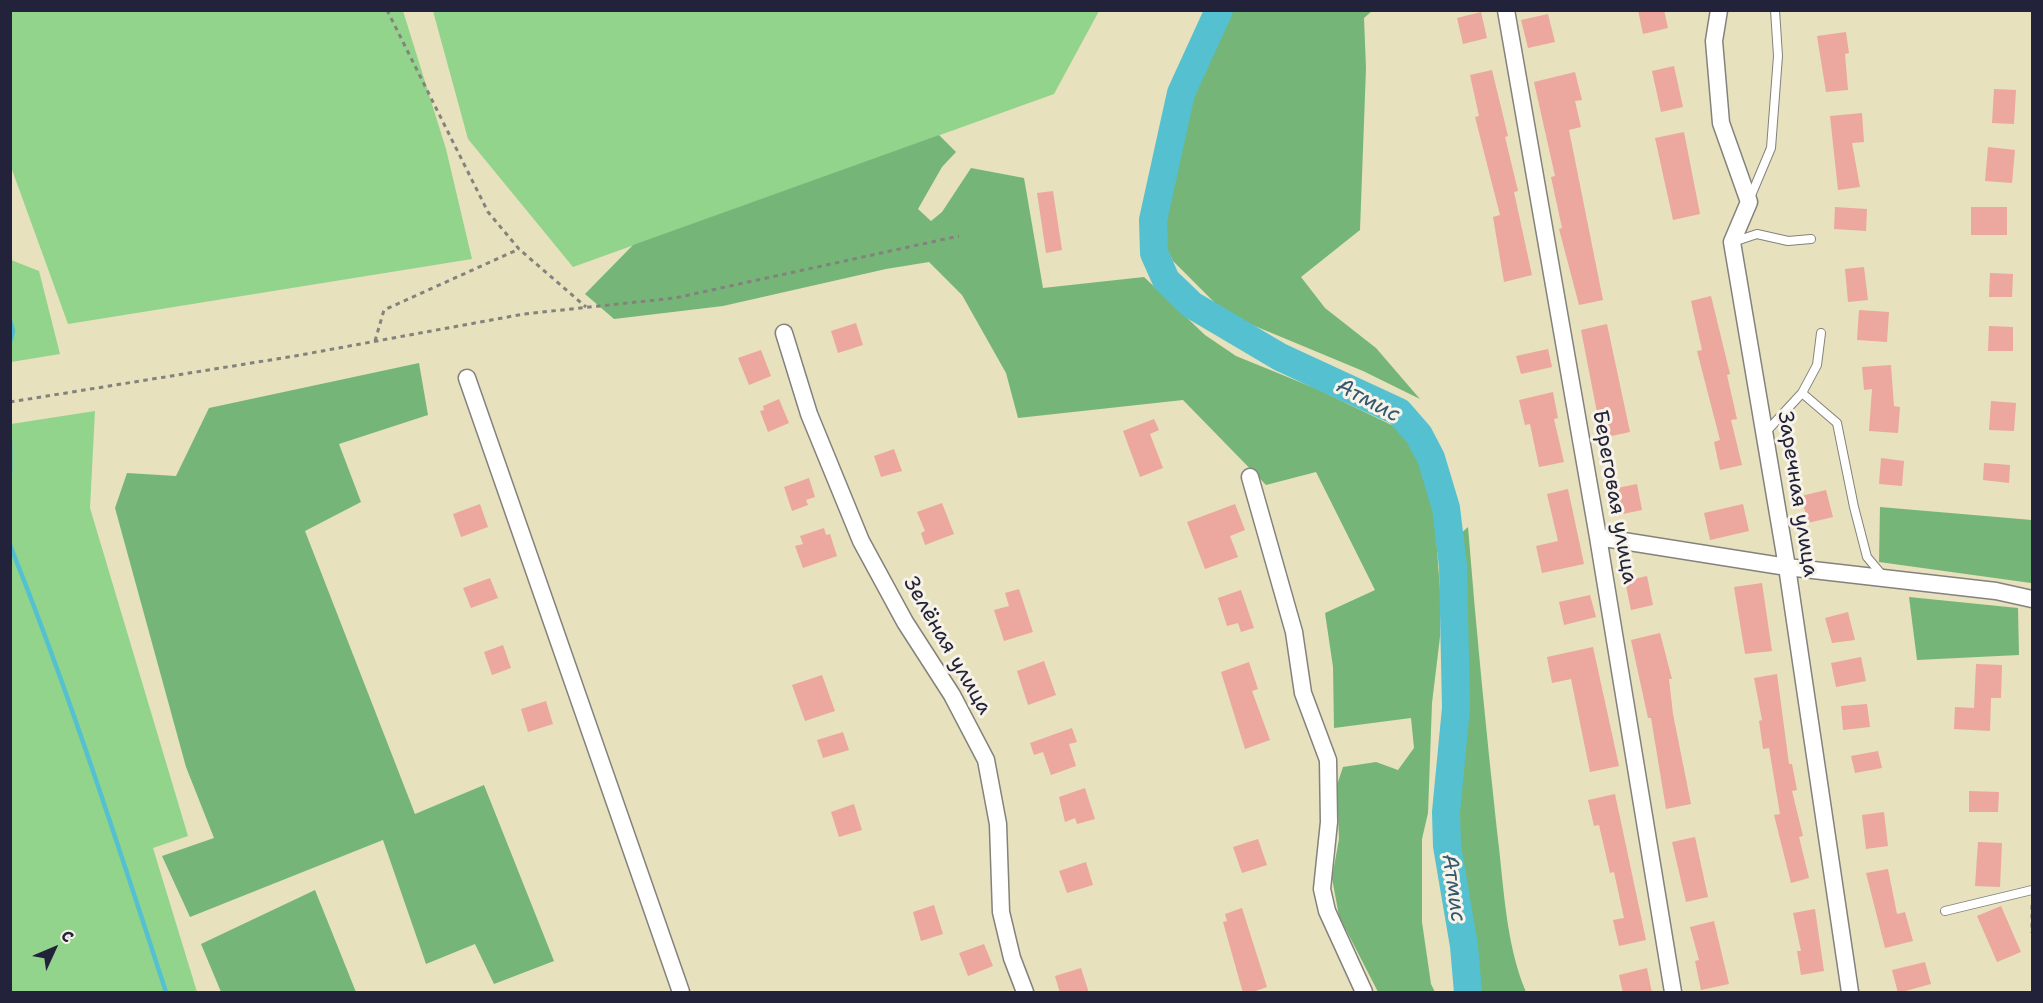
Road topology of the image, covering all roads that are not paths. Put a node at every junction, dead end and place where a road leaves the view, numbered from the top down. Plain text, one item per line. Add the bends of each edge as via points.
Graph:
1 (1506, 10) edge
2 (1719, 10) edge
3 (1775, 10) edge
4 (1749, 201) junction
5 (1811, 239) dead end
6 (1732, 242) junction
7 (784, 333) dead end
8 (1821, 333) dead end
9 (467, 378) dead end
10 (1802, 393) junction
11 (1764, 434) junction
12 (1250, 477) dead end
13 (1598, 537) junction
14 (1787, 567) junction
15 (1885, 578) junction
16 (2032, 599) edge
17 (2032, 890) edge
18 (1945, 911) dead end
19 (681, 993) edge
20 (1025, 993) edge
21 (1365, 993) edge
22 (1673, 993) edge
23 (1850, 993) edge

1 - 13 street, Береговая улица
2 - 4 street via 1714,41 1721,123
3 - 4 lane via 1779,56 1771,148
4 - 6 street
5 - 6 lane via 1788,241 1757,234
6 - 11 street, Заречная улица
7 - 20 street, Зелёная улица via 809,414 861,541 986,760 998,824 1000,912
8 - 10 lane via 1817,365
9 - 19 street
10 - 11 lane
10 - 15 lane via 1837,423 1867,557
11 - 14 street, Заречная улица
12 - 21 street via 1294,632 1303,693 1328,760 1329,822 1322,889 1327,911
13 - 14 street
13 - 22 street, Береговая улица
14 - 15 street
14 - 23 street, Заречная улица
15 - 16 street
17 - 18 lane

